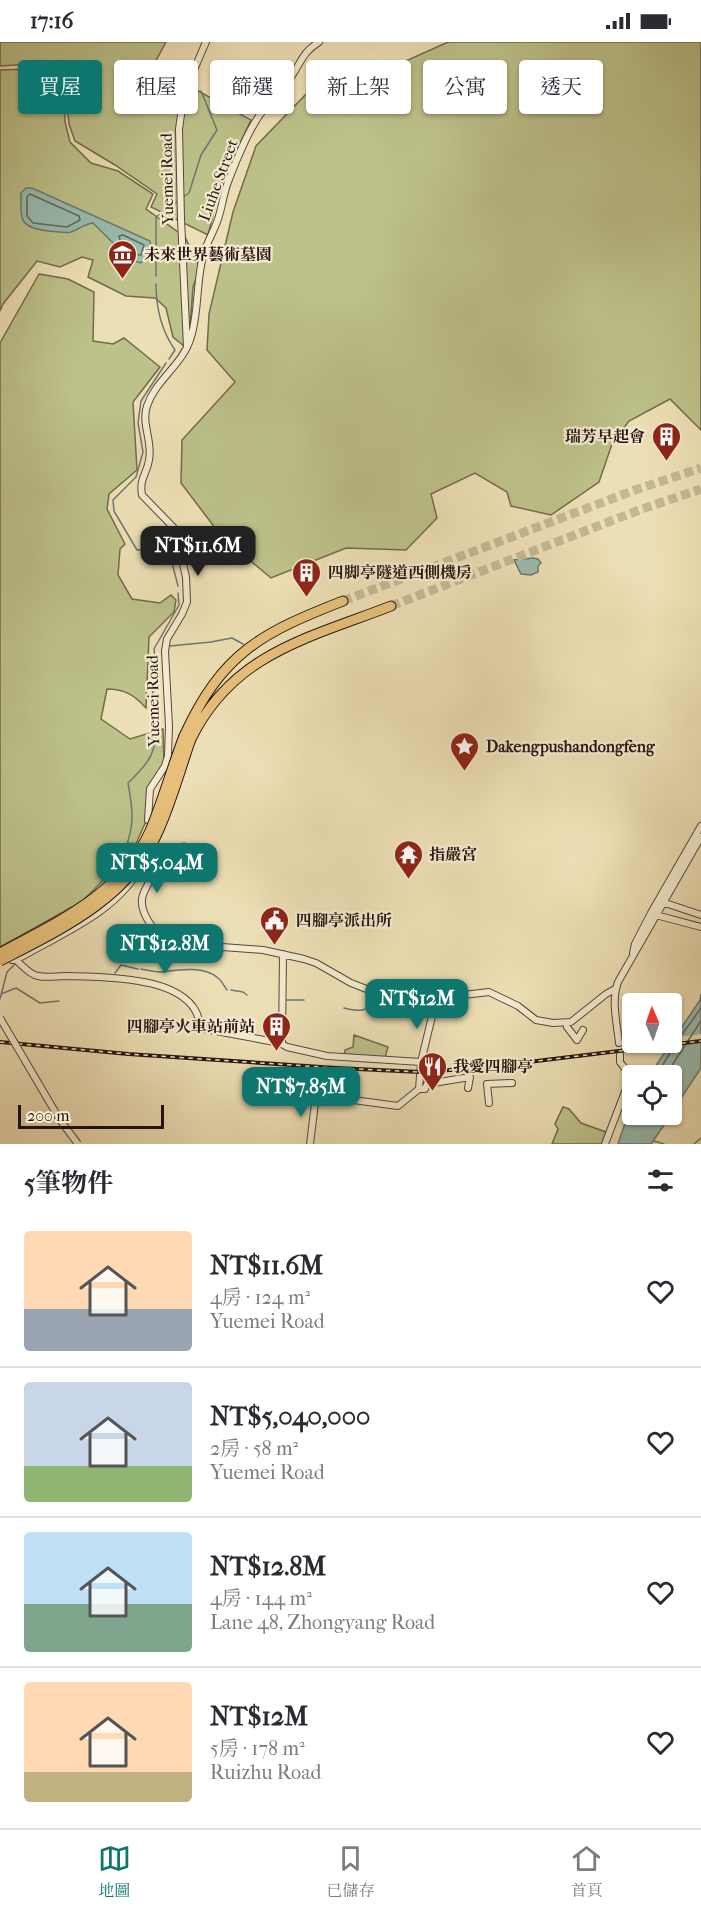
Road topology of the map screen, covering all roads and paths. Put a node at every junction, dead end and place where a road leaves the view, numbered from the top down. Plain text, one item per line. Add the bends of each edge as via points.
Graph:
1 (206, 42) edge
2 (319, 42) edge
3 (187, 347) junction
4 (343, 602) tunnel mouth
5 (391, 606) tunnel mouth
6 (188, 737) junction
7 (148, 820) dead end
8 (701, 826) edge
9 (701, 837) edge
10 (660, 902) junction
11 (653, 914) junction
12 (701, 915) edge
13 (701, 927) edge
14 (0, 953) edge
15 (283, 954) junction
16 (16, 960) junction
17 (0, 961) edge
18 (615, 989) junction
19 (444, 997) junction
20 (430, 999) junction
21 (434, 1008) junction
22 (0, 1018) edge
23 (567, 1028) dead end
24 (583, 1030) dead end
25 (619, 1043) dead end
26 (282, 1044) junction
27 (621, 1055) dead end
28 (420, 1065) junction
29 (512, 1083) dead end
30 (468, 1088) dead end
31 (419, 1089) junction
32 (489, 1103) dead end
33 (78, 1144) edge
34 (310, 1144) edge
35 (605, 1144) edge

1 - 3 street, Yuemei Road via 183,102 180,129
2 - 3 street, Liuhe Street via 308,49 259,117 234,168 204,255 196,318
3 - 7 street, Yuemei Road via 176,367 153,393 145,418 150,461 140,487 142,495 175,529 188,591 182,614 167,639 168,756 150,789
4 - 6 highway via 280,627 246,650 203,698
5 - 6 highway via 282,648 249,667 215,700
6 - 14 highway, bridge via 149,831 129,863 101,894 77,911
6 - 17 highway, bridge via 157,834 136,868 106,899 81,917
8 - 10 street
9 - 10 street
10 - 11 street
10 - 12 street
11 - 13 street
11 - 18 street
15 - 16 street via 168,943 161,938 142,905 152,876 154,849 137,875 105,908
15 - 20 street via 316,963 387,998
15 - 26 street
16 - 17 street
16 - 26 street via 37,976 113,978 168,988 195,1007 200,1027
18 - 19 street via 571,1023 564,1024 539,1021 489,992
18 - 25 street
19 - 20 street
19 - 21 street
20 - 21 street
21 - 28 street
22 - 33 street, bridge
23 - 24 street via 577,1040
26 - 28 street via 327,1056
27 - 35 street via 620,1062 629,1081
28 - 31 street
29 - 32 street via 487,1084
30 - 31 street via 470,1077
31 - 34 street via 398,1106 316,1095

